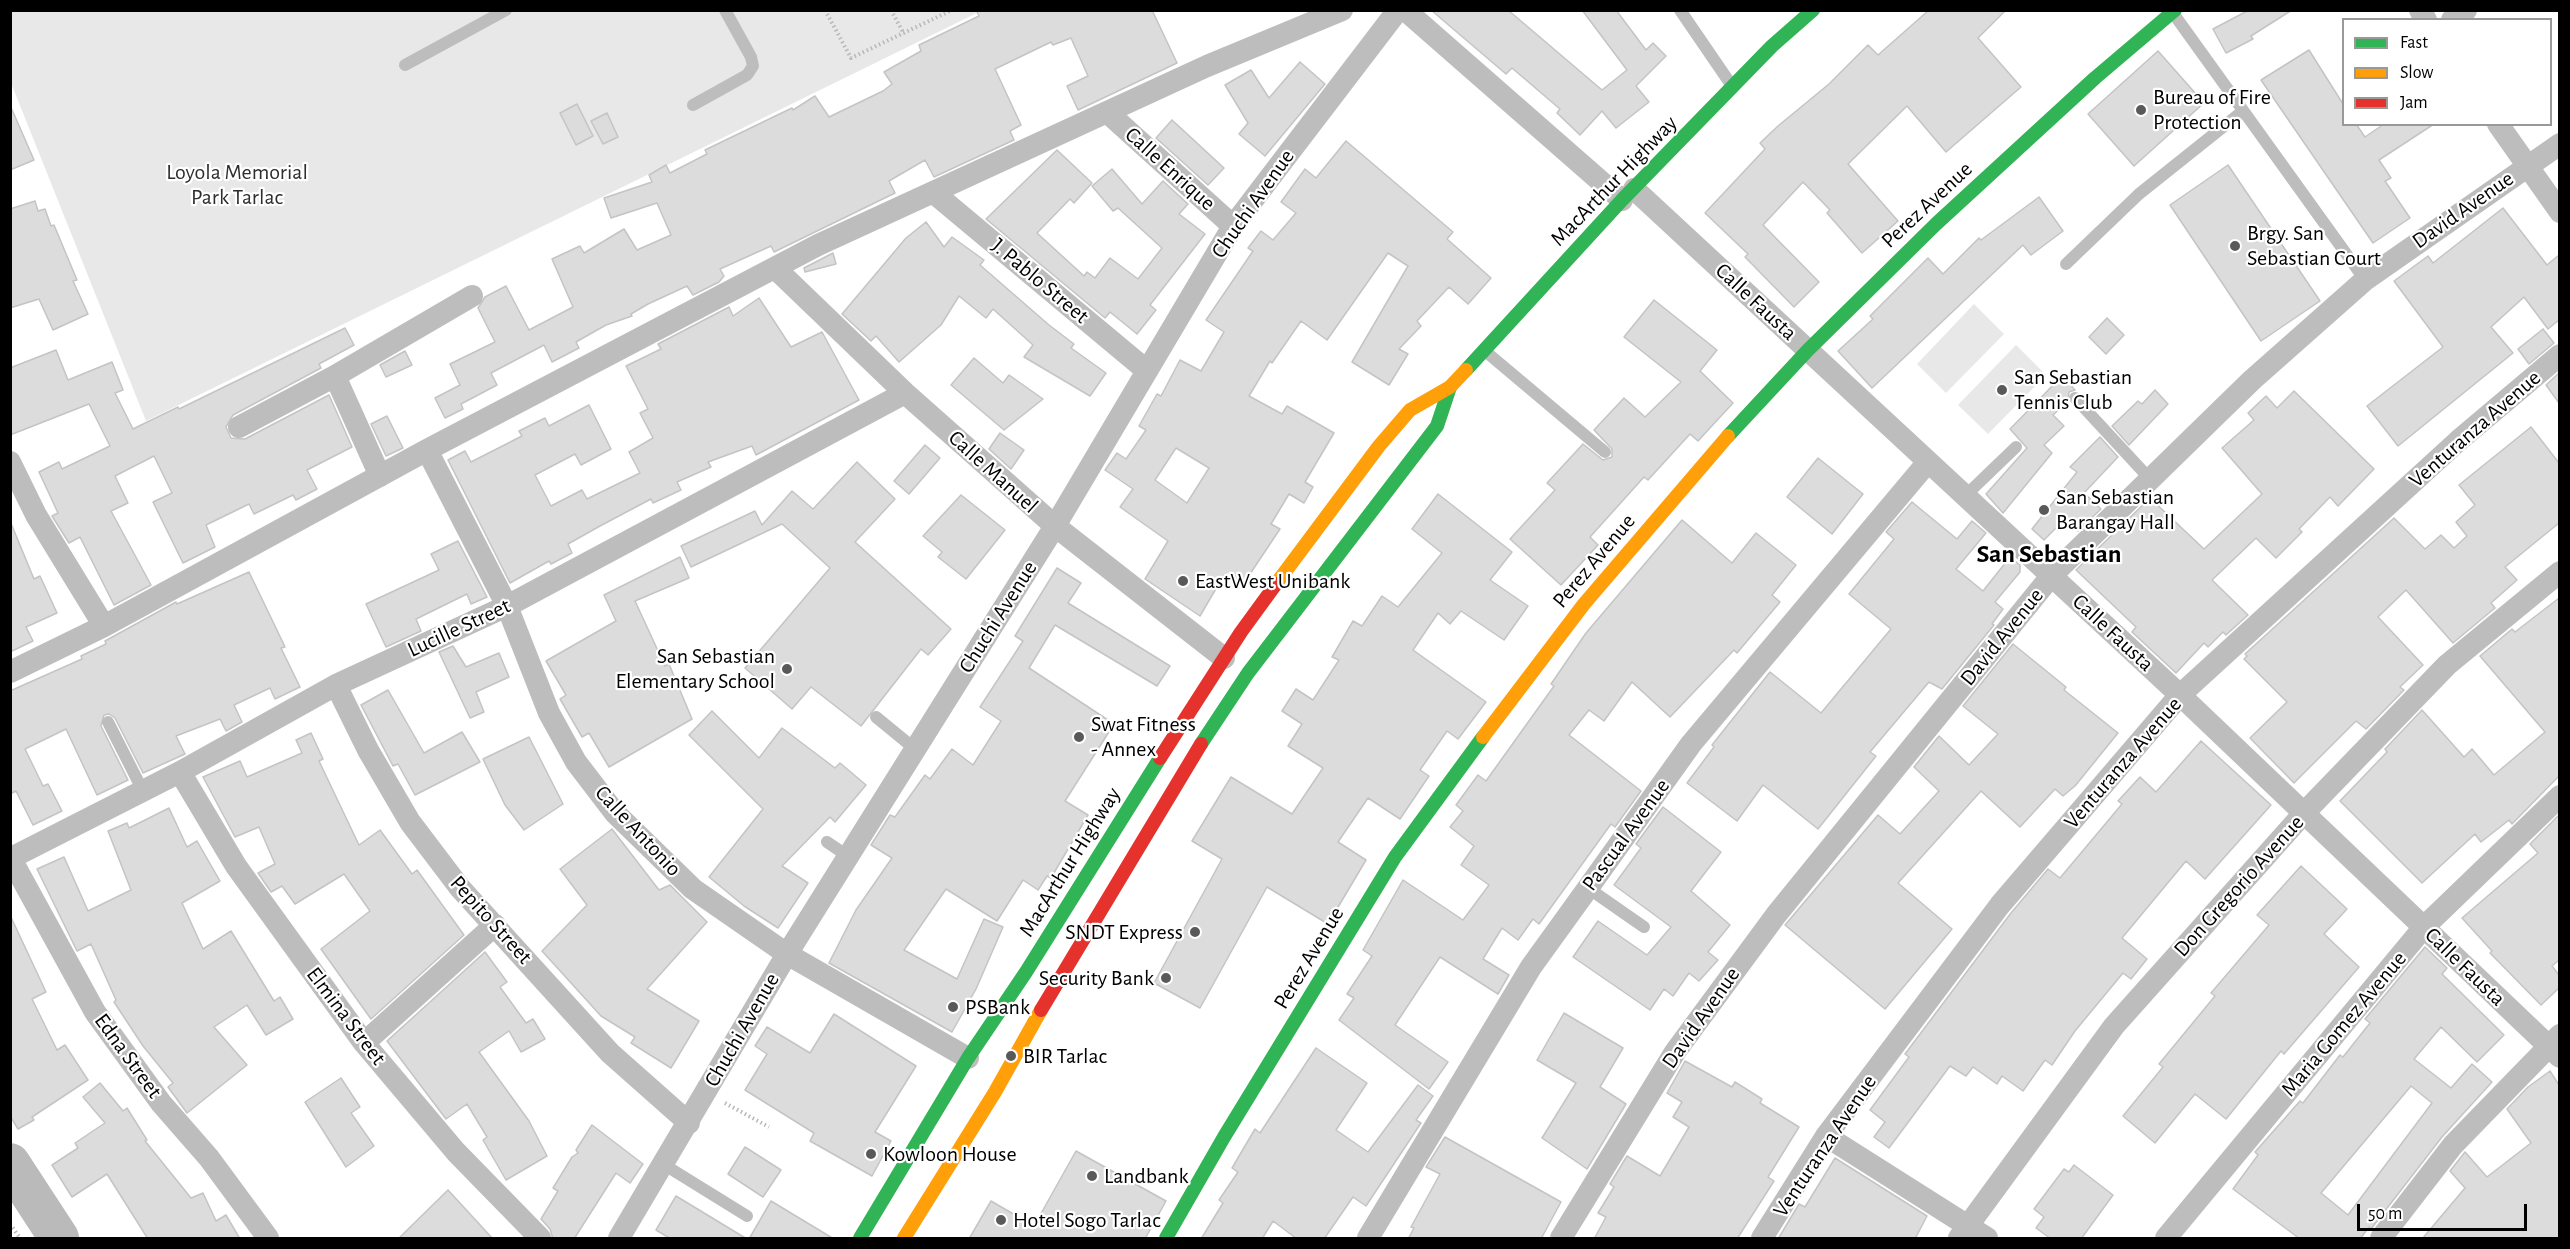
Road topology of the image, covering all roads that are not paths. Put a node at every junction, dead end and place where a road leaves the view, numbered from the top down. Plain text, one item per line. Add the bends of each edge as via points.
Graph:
1 (506, 10) edge
2 (724, 10) edge
3 (1342, 10) edge
4 (1398, 10) edge
5 (1405, 10) edge
6 (1680, 10) edge
7 (1813, 10) edge
8 (2173, 11) edge
9 (405, 65) dead end
10 (1733, 87) junction
11 (693, 105) dead end
12 (2243, 111) junction
13 (1107, 112) junction
14 (2499, 126) edge
15 (2559, 144) edge
16 (2526, 165) junction
17 (934, 193) junction
18 (1628, 195) junction
19 (2559, 212) edge
20 (1233, 226) junction
21 (2066, 264) dead end
22 (776, 269) junction
23 (2365, 280) junction
24 (472, 296) dead end
25 (1484, 350) junction
26 (1808, 350) junction
27 (2559, 355) edge
28 (1146, 370) junction
29 (335, 376) junction
30 (1450, 387) junction
31 (905, 393) junction
32 (2075, 398) dead end
33 (239, 426) dead end
34 (2016, 447) dead end
35 (427, 450) junction
36 (1605, 452) dead end
37 (10, 462) edge
38 (1927, 463) junction
39 (380, 476) junction
40 (2150, 479) junction
41 (1964, 497) junction
42 (1055, 526) junction
43 (2559, 572) edge
44 (2052, 575) junction
45 (507, 606) junction
46 (104, 626) junction
47 (1224, 658) junction
48 (10, 672) edge
49 (336, 685) junction
50 (2180, 695) junction
51 (876, 717) dead end
52 (108, 722) dead end
53 (915, 748) junction
54 (180, 771) junction
55 (143, 791) junction
56 (2559, 796) edge
57 (2304, 813) junction
58 (827, 842) dead end
59 (849, 857) junction
60 (11, 858) edge
61 (1588, 888) junction
62 (495, 925) junction
63 (1644, 927) dead end
64 (2424, 927) junction
65 (786, 954) junction
66 (364, 1043) junction
67 (2556, 1046) edge
68 (968, 1058) junction
69 (689, 1123) junction
70 (1826, 1136) junction
71 (663, 1164) junction
72 (747, 1216) dead end
73 (1964, 1233) edge
74 (268, 1239) edge
75 (540, 1239) edge
76 (619, 1239) edge
77 (860, 1239) edge
78 (904, 1239) edge
79 (1166, 1239) edge
80 (1368, 1239) edge
81 (1561, 1239) edge
82 (1762, 1239) edge
83 (1987, 1239) edge
84 (2166, 1239) edge
85 (2381, 1239) edge

1 - 9 lane
2 - 11 lane via 753,66 747,75
3 - 13 street
4 - 20 street, Chuchi Avenue
5 - 18 street, Calle Fausta
6 - 10 lane
7 - 10 main road, MacArthur Highway
8 - 12 lane
8 - 26 main road, Perez Avenue via 1936,224
10 - 18 main road, MacArthur Highway
12 - 21 lane via 2139,194
12 - 23 lane
13 - 17 street
13 - 20 street, Calle Enrique
14 - 16 street
15 - 16 street, David Avenue
16 - 19 street
16 - 23 street, David Avenue
17 - 22 street via 818,245
17 - 28 street, J. Pablo Street
18 - 25 main road, MacArthur Highway
18 - 26 street, Calle Fausta
20 - 28 street, Chuchi Avenue
22 - 31 street, Calle Manuel
22 - 35 street
23 - 40 street, David Avenue via 2252,380
24 - 29 street
25 - 30 main road, MacArthur Highway
25 - 36 lane
26 - 38 street, Calle Fausta
26 - 79 main road, Perez Avenue via 1710,456 1584,604 1402,847
27 - 50 street, Venturanza Avenue via 2458,441
28 - 42 street, Chuchi Avenue
29 - 33 street
29 - 39 street
30 - 47 main road, MacArthur Highway via 1410,410 1379,446
30 - 78 main road, MacArthur Highway via 1437,426 1248,673 1195,753
31 - 42 street, Calle Manuel
31 - 45 street, Lucille Street
32 - 40 lane
34 - 41 lane
35 - 39 street
35 - 45 street, Calle Antonio
37 - 46 street via 36,515
38 - 41 street, Calle Fausta
38 - 61 street, Pascual Avenue via 1691,744
39 - 46 street
40 - 44 street, David Avenue
41 - 44 street, Calle Fausta
42 - 47 street, Calle Manuel
42 - 53 street, Chuchi Avenue
43 - 57 street, Don Gregorio Avenue via 2447,664
44 - 50 street, Calle Fausta
44 - 81 street, David Avenue via 1776,915 1675,1052
45 - 49 street, Lucille Street
45 - 65 street, Calle Antonio via 549,713 576,762 615,813 693,889
46 - 48 street
47 - 68 main road, MacArthur Highway
49 - 54 street, Lucille Street
49 - 62 street, Pepito Street via 410,822 460,888
50 - 57 street, Calle Fausta
50 - 70 street, Venturanza Avenue via 2000,905
51 - 53 lane
52 - 55 lane
53 - 59 street, Chuchi Avenue
54 - 55 street, Lucille Street
54 - 66 street, Elmina Street via 236,866
55 - 60 street, Lucille Street
56 - 64 street, Maria Gomez Avenue
57 - 64 street, Calle Fausta
57 - 73 street, Don Gregorio Avenue via 2114,1026
58 - 59 lane
59 - 65 street, Chuchi Avenue
60 - 74 street, Edna Street via 95,1012
61 - 63 lane
61 - 80 street, Pascual Avenue via 1531,967
62 - 66 street
62 - 69 street, Pepito Street via 610,1053
64 - 67 street, Calle Fausta
64 - 84 street, Maria Gomez Avenue
65 - 68 street, Calle Antonio
65 - 69 street, Chuchi Avenue
66 - 75 street, Elmina Street via 456,1152
67 - 85 street via 2453,1145
68 - 77 main road, MacArthur Highway
69 - 71 street, Chuchi Avenue
70 - 73 street
70 - 82 street, Venturanza Avenue
71 - 72 lane
71 - 76 street, Chuchi Avenue
73 - 83 street

